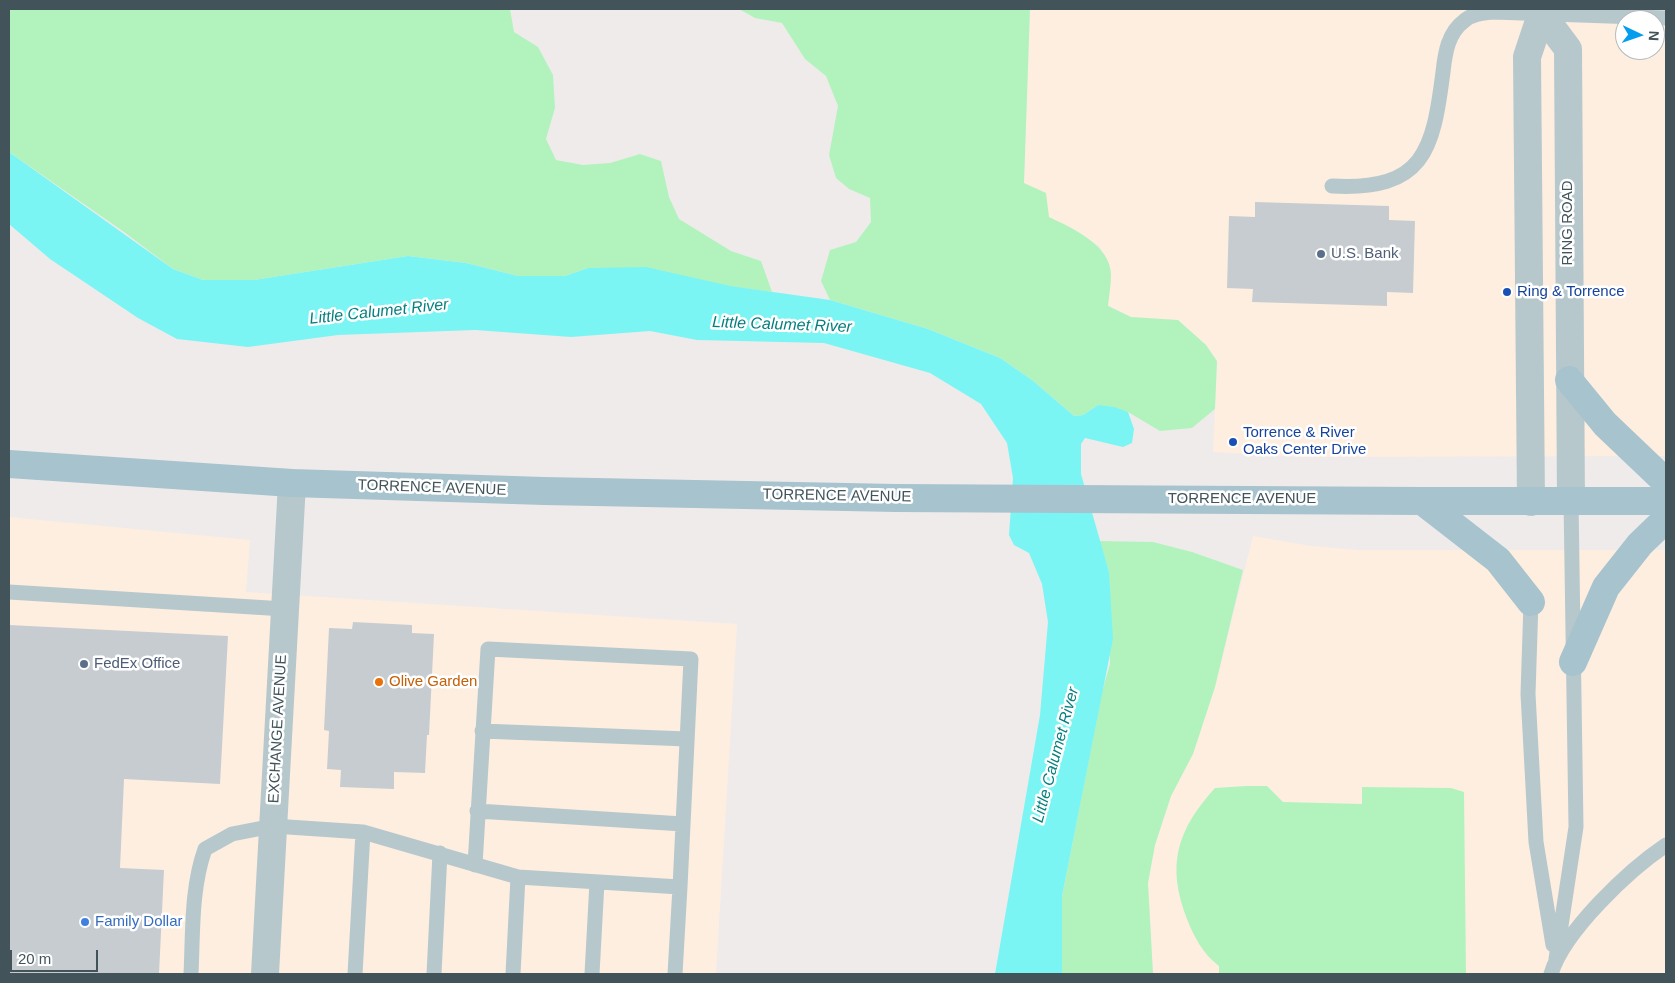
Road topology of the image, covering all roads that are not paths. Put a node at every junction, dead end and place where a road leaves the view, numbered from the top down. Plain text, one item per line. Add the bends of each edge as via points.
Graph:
1 (1542, 11) edge
2 (1666, 18) edge
3 (1332, 186) dead end
4 (1570, 380) junction
5 (9, 464) edge
6 (1666, 482) edge
7 (292, 483) junction
8 (1422, 501) junction
9 (1571, 501) junction
10 (1666, 501) edge
11 (1530, 502) junction
12 (1666, 519) edge
13 (9, 592) edge
14 (1531, 602) joint
15 (285, 609) junction
16 (1573, 662) junction
17 (482, 731) junction
18 (687, 739) junction
19 (477, 811) junction
20 (683, 824) junction
21 (273, 826) junction
22 (363, 832) junction
23 (1666, 845) edge
24 (440, 852) junction
25 (475, 865) junction
26 (518, 877) junction
27 (596, 882) junction
28 (680, 887) junction
29 (1556, 959) junction
30 (191, 974) edge
31 (265, 974) edge
32 (355, 974) edge
33 (434, 974) edge
34 (513, 974) edge
35 (592, 974) edge
36 (675, 974) edge
37 (1551, 974) edge

1 - 2 lane
1 - 3 lane via 1493,12 1464,20 1451,35 1445,52 1437,121 1430,144 1418,162 1400,176 1380,184
1 - 4 street, RING ROAD via 1568,49
1 - 11 street via 1527,57
4 - 6 main road via 1605,424
4 - 9 street, RING ROAD
5 - 7 main road, TORRENCE AVENUE
7 - 8 main road, TORRENCE AVENUE via 876,497
7 - 15 street, EXCHANGE AVENUE
8 - 11 main road, TORRENCE AVENUE
8 - 14 main road via 1498,560
9 - 10 main road, TORRENCE AVENUE
9 - 11 main road, TORRENCE AVENUE
9 - 16 lane
12 - 16 main road via 1640,544 1606,587
13 - 15 lane
14 - 29 lane via 1528,694 1536,842
15 - 21 street, EXCHANGE AVENUE
16 - 29 lane via 1576,827
17 - 18 lane
17 - 18 lane via 488,649 691,658
17 - 19 lane
18 - 20 lane
19 - 20 lane
19 - 25 lane
20 - 28 lane
21 - 22 lane
21 - 30 lane via 232,834 206,849 200,864
21 - 31 street, EXCHANGE AVENUE
22 - 24 lane
22 - 32 lane
23 - 29 lane via 1600,901
24 - 25 lane
24 - 33 lane
25 - 26 lane
26 - 27 lane
26 - 34 lane
27 - 28 lane
27 - 35 lane
28 - 36 lane
29 - 37 lane

